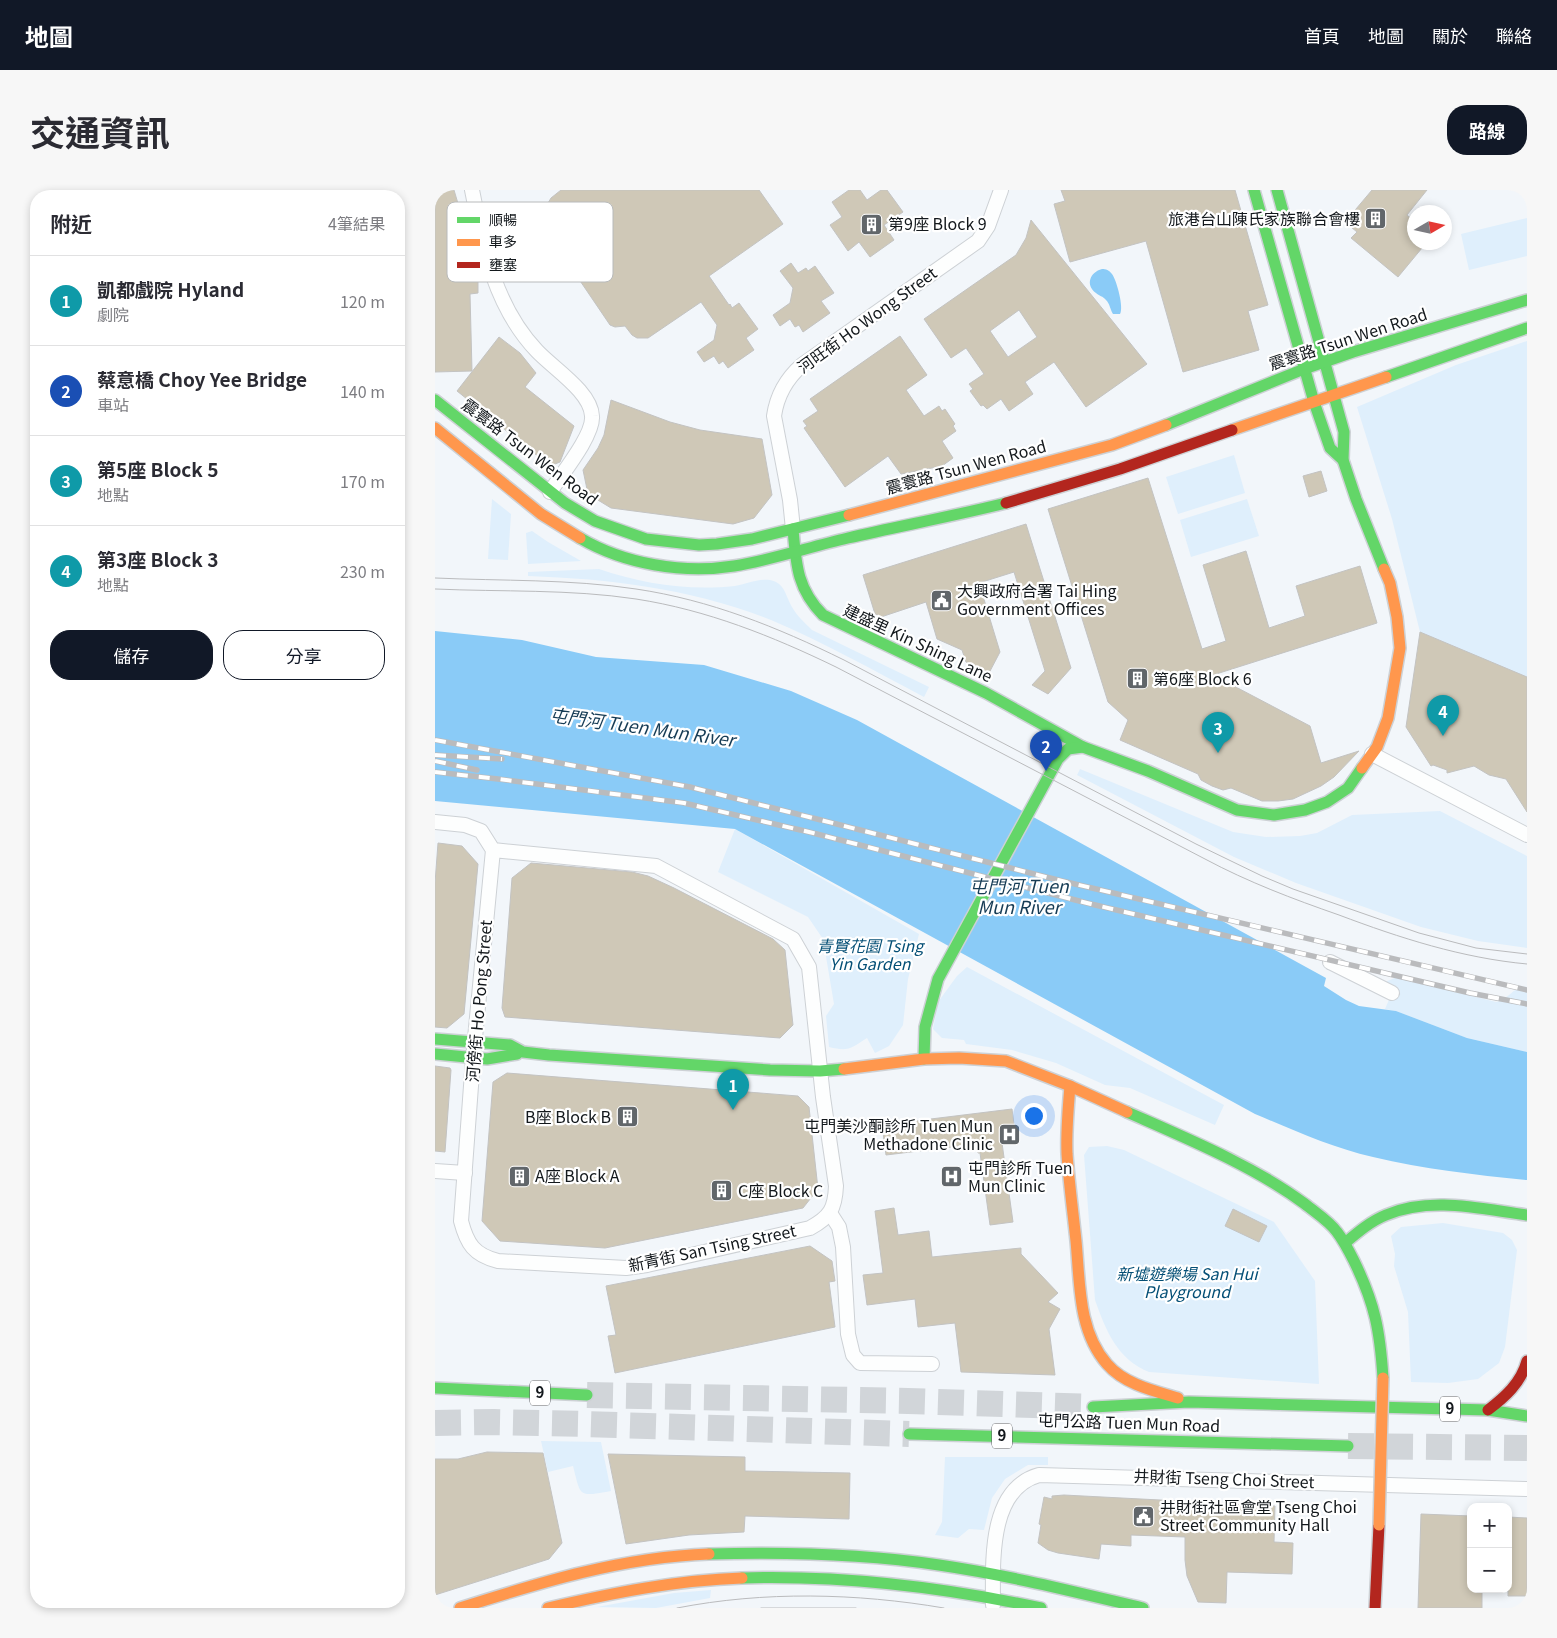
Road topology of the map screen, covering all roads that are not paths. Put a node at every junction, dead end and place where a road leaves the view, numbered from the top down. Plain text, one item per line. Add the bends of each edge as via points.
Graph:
1 (1001, 190) edge
2 (1254, 190) edge
3 (1277, 190) edge
4 (496, 282) edge
5 (1527, 300) edge
6 (1527, 328) edge
7 (1325, 361) junction
8 (1303, 369) junction
9 (1334, 394) junction
10 (435, 400) edge
11 (1314, 402) junction
12 (435, 428) edge
13 (1343, 460) junction
14 (550, 492) junction
15 (793, 529) junction
16 (795, 553) junction
17 (1083, 747) junction
18 (1372, 754) junction
19 (435, 822) edge
20 (1527, 835) edge
21 (493, 850) junction
22 (1330, 962) dead end
23 (1392, 993) dead end
24 (435, 1039) edge
25 (475, 1043) junction
26 (523, 1052) junction
27 (435, 1054) edge
28 (473, 1059) junction
29 (924, 1059) junction
30 (820, 1070) junction
31 (1070, 1086) junction
32 (435, 1171) edge
33 (465, 1173) junction
34 (830, 1213) junction
35 (1527, 1215) edge
36 (461, 1221) joint
37 (1345, 1243) junction
38 (1527, 1361) edge
39 (932, 1364) dead end
40 (435, 1388) edge
41 (587, 1395) tunnel mouth
42 (1189, 1402) junction
43 (1093, 1407) tunnel mouth
44 (1488, 1410) junction
45 (1527, 1416) edge
46 (909, 1434) tunnel mouth
47 (1348, 1446) tunnel mouth
48 (1527, 1489) edge
49 (993, 1574) junction
50 (993, 1602) edge
51 (460, 1608) edge
52 (548, 1608) edge
53 (1041, 1608) edge
54 (1143, 1608) edge
55 (1375, 1608) edge

1 - 15 street, 河旺街 Ho Wong Street via 988,226 978,240 802,365 782,387 774,416
2 - 8 main road
3 - 7 main road
4 - 14 street via 507,309 533,347 583,394 591,406 593,420 589,433
5 - 7 main road, 震寰路 Tsun Wen Road
6 - 9 main road
7 - 8 main road, 震寰路 Tsun Wen Road
7 - 9 main road
8 - 11 main road
8 - 15 main road, 震寰路 Tsun Wen Road via 1112,445
9 - 11 main road
9 - 13 main road via 1344,432
10 - 14 main road, 震寰路 Tsun Wen Road
11 - 13 main road via 1330,448
11 - 16 main road via 1120,469 1005,503
12 - 16 main road via 557,525 623,557 660,565 715,568
13 - 18 main road, 建盛里 Kin Shing Lane via 1391,583 1397,617 1400,648 1395,682 1388,718
14 - 15 main road, 震寰路 Tsun Wen Road via 595,521 663,542 717,544
15 - 16 main road, 建盛里 Kin Shing Lane
16 - 17 main road, 建盛里 Kin Shing Lane via 802,589 823,615 986,693
17 - 18 main road, 建盛里 Kin Shing Lane via 1237,810 1274,815 1305,810 1327,802 1348,788
17 - 29 main road via 1063,753 938,979 925,1027
18 - 20 street
19 - 21 street via 465,825 481,831
21 - 25 street, 河傍街 Ho Pong Street
21 - 30 street via 656,866 793,939 809,967
22 - 23 street
24 - 25 main road
25 - 26 main road via 510,1045
25 - 28 street, 河傍街 Ho Pong Street
26 - 28 main road via 508,1057
26 - 30 main road via 770,1070
27 - 28 main road
28 - 33 street, 河傍街 Ho Pong Street
29 - 30 main road
29 - 31 main road via 1006,1061
30 - 34 street via 836,1186 836,1200
31 - 37 main road via 1191,1140 1282,1187 1321,1216
31 - 42 main road via 1067,1153 1083,1310 1092,1339 1107,1366 1116,1372 1153,1390
32 - 33 street
33 - 36 street, 河傍街 Ho Pong Street
34 - 36 street, 新青街 San Tsing Street via 810,1228 626,1268 487,1258 469,1243
34 - 39 street via 839,1227 843,1247 848,1334 853,1355 860,1363
35 - 37 main road via 1447,1206 1405,1208 1373,1222
37 - 55 main road, bridge via 1372,1304 1380,1337 1383,1378
38 - 44 main road via 1525,1371 1510,1391
40 - 41 main road, 9
42 - 43 main road, 屯門公路 Tuen Mun Road / 9
42 - 44 main road, 屯門公路 Tuen Mun Road / 9
44 - 45 main road, 屯門公路 Tuen Mun Road / 9
46 - 47 main road, 屯門公路 Tuen Mun Road / 9
48 - 49 street, 井財街 Tseng Choi Street via 1039,1475 1019,1485 1006,1501 994,1545
49 - 50 street, 井財街 Tseng Choi Street
49 - 51 main road via 922,1562 732,1552 640,1561 580,1572
49 - 54 main road
50 - 52 main road via 921,1586 781,1577 688,1582
50 - 53 main road

